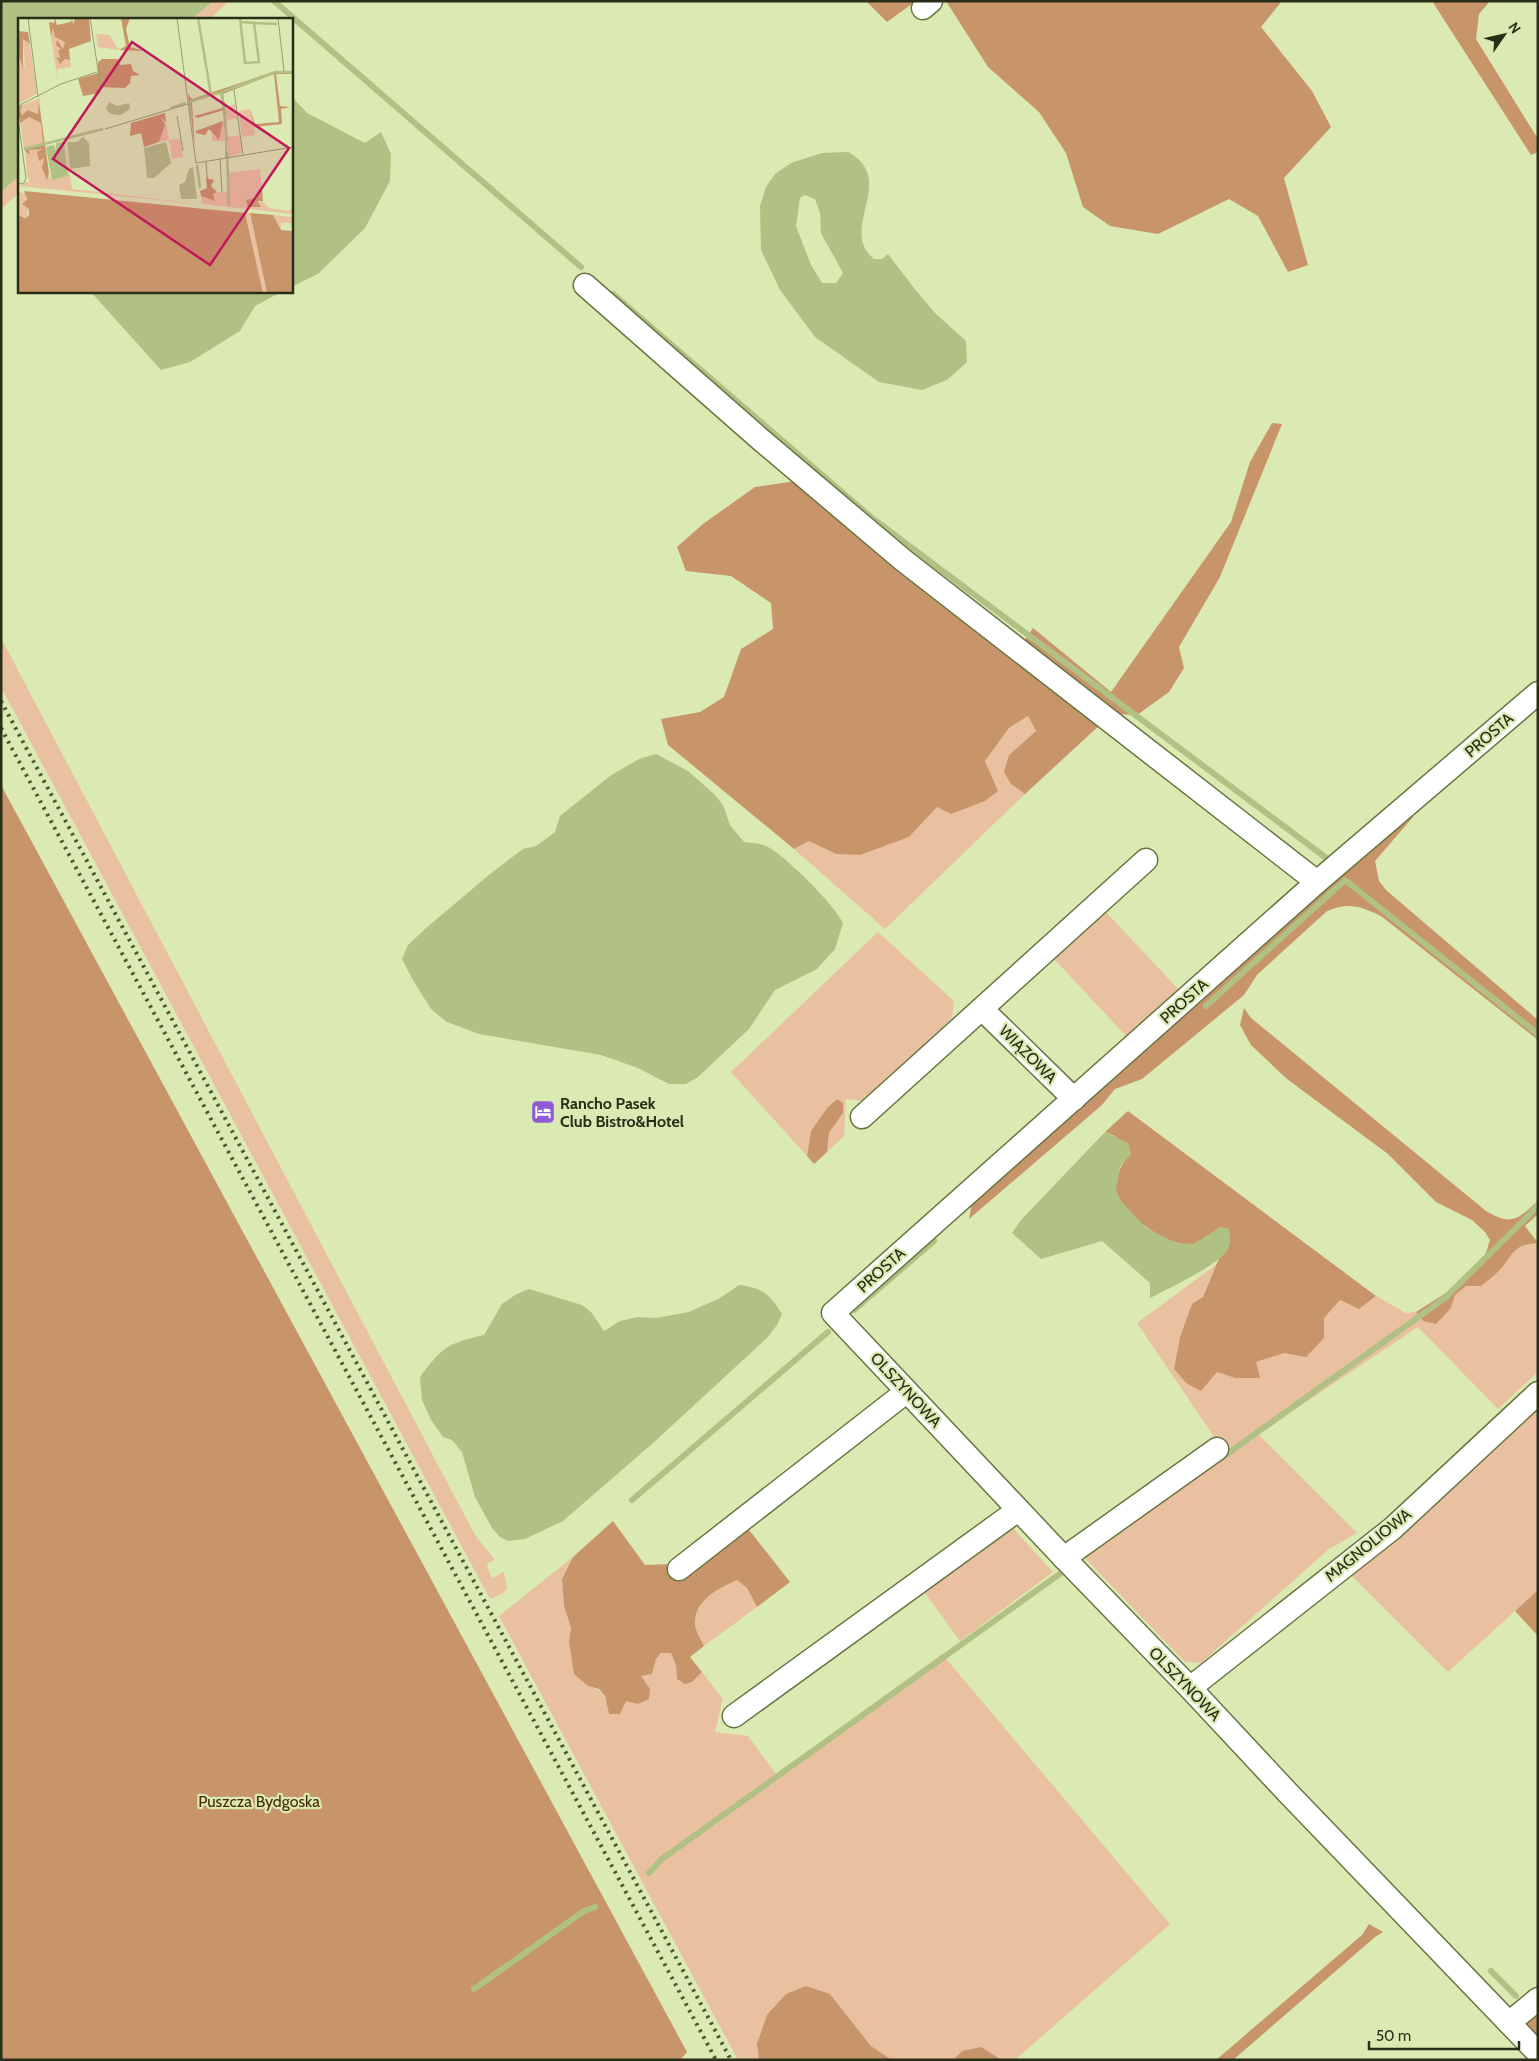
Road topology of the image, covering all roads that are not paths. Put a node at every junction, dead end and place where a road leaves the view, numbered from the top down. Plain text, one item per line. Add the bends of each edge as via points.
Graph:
1 (585, 286) dead end
2 (1538, 692) edge
3 (1146, 860) dead end
4 (1317, 882) junction
5 (982, 1009) junction
6 (1074, 1099) junction
7 (862, 1117) dead end
8 (833, 1313) joint
9 (906, 1392) junction
10 (1538, 1393) edge
11 (1216, 1449) dead end
12 (1018, 1510) junction
13 (1068, 1562) junction
14 (679, 1569) dead end
15 (1190, 1688) junction
16 (734, 1716) dead end
17 (1538, 1999) edge
18 (1508, 2023) junction
19 (1538, 2053) edge

1 - 4 street via 903,560
2 - 4 street, PROSTA
3 - 5 street
4 - 6 street, PROSTA
5 - 6 street, WIĄZOWA
5 - 7 street
6 - 8 street, PROSTA
8 - 9 street, OLSZYNOWA
9 - 12 street, OLSZYNOWA
9 - 14 street
10 - 15 street, MAGNOLIOWA via 1394,1528
11 - 13 street
12 - 13 street, OLSZYNOWA
12 - 16 street
13 - 15 street, OLSZYNOWA
15 - 18 street, OLSZYNOWA
17 - 18 street
18 - 19 street, OLSZYNOWA

